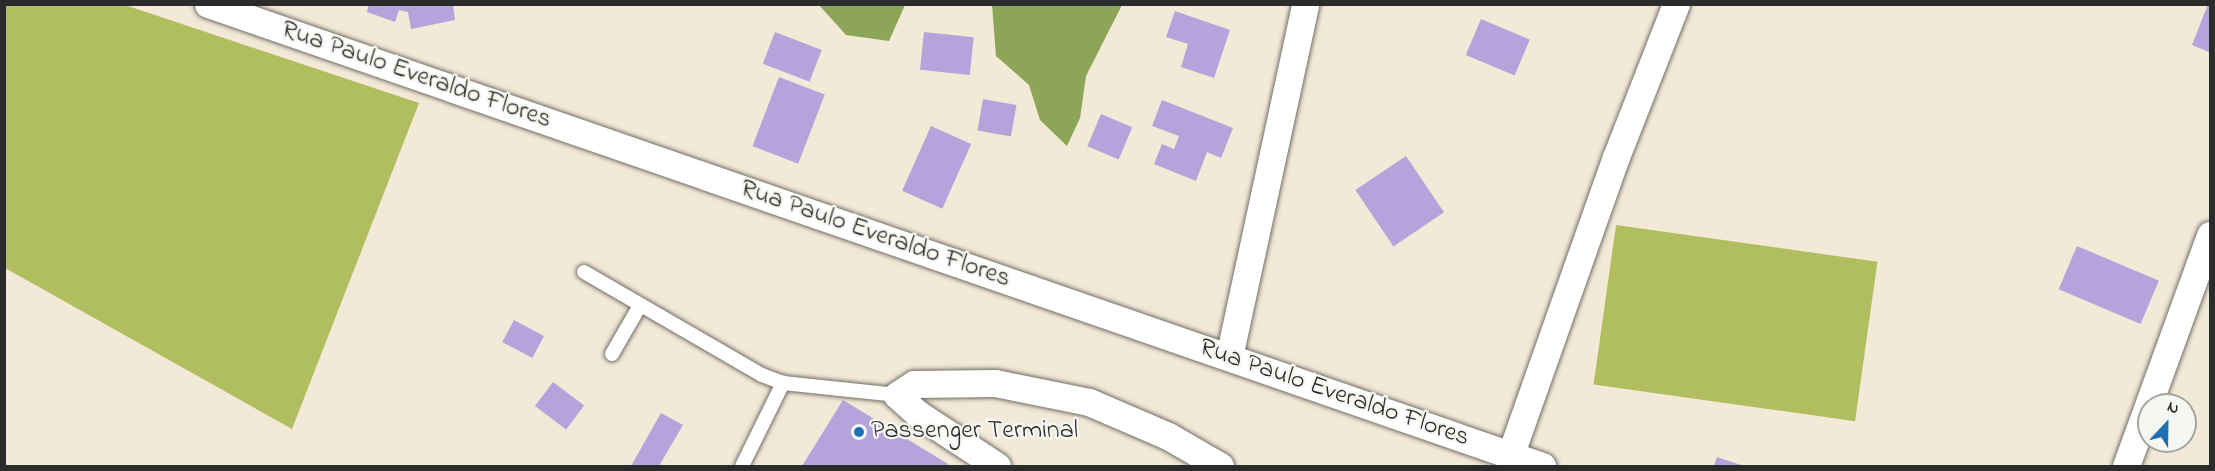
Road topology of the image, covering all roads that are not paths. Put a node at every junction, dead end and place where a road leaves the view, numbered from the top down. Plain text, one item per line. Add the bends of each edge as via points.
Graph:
1 (208, 4) edge
2 (1305, 4) edge
3 (1676, 4) edge
4 (2211, 235) edge
5 (584, 272) dead end
6 (639, 307) junction
7 (612, 354) dead end
8 (1228, 357) junction
9 (783, 383) junction
10 (897, 395) junction
11 (1510, 456) junction
12 (742, 466) edge
13 (997, 466) edge
14 (1220, 466) edge
15 (1542, 466) edge
16 (2126, 466) edge

1 - 8 street, Rua Paulo Everaldo Flores
2 - 8 street
3 - 11 street
4 - 16 street
5 - 6 lane
6 - 7 lane
6 - 9 lane
8 - 11 street, Rua Paulo Everaldo Flores
9 - 10 lane
9 - 12 lane
10 - 13 street via 918,414
10 - 14 street via 914,384 995,383 1089,402 1168,436
11 - 15 street, Rua Paulo Everaldo Flores

